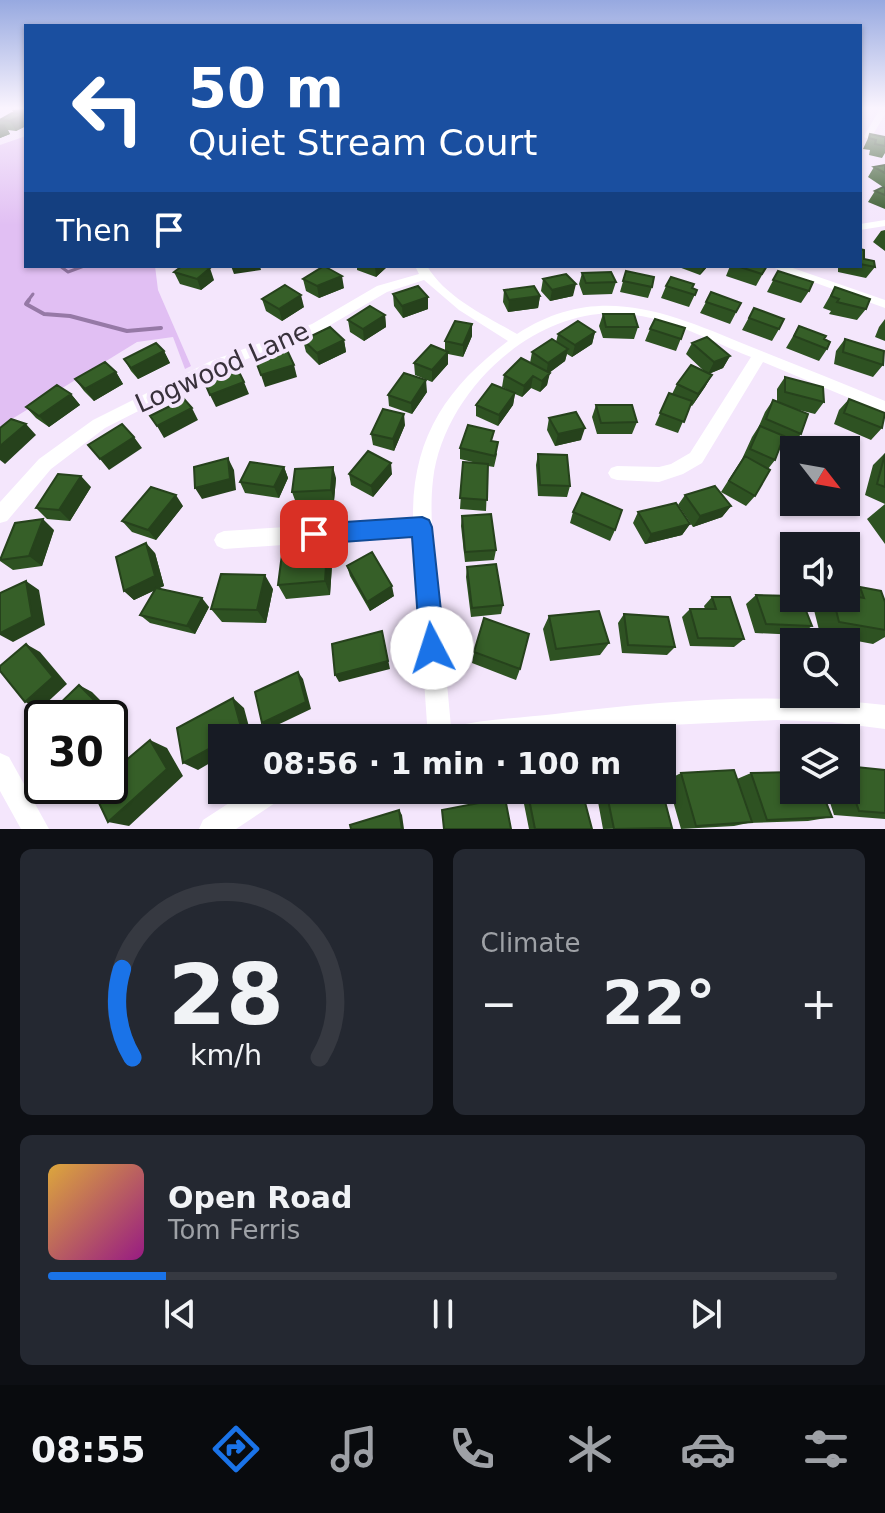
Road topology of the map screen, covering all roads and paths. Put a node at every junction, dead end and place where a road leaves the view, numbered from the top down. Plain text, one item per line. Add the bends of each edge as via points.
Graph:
1 (885, 223) edge
2 (862, 227) edge
3 (799, 270) edge
4 (423, 271) edge
5 (885, 304) edge
6 (517, 340) junction
7 (760, 355) junction
8 (885, 407) edge
9 (617, 473) dead end
10 (0, 515) edge
11 (422, 527) junction
12 (224, 540) dead end
13 (885, 717) edge
14 (439, 724) edge
15 (587, 724) edge
16 (0, 766) edge
17 (250, 804) edge
18 (36, 829) edge
19 (212, 829) edge

1 - 2 street
3 - 5 street
4 - 6 street via 467,309
4 - 10 street, Logwood Lane via 317,327 216,365 99,424 45,464
6 - 7 street via 567,314 619,309 672,319
6 - 11 street via 471,377 445,412 425,464
7 - 8 street
7 - 9 street via 696,458 655,477
11 - 12 street
11 - 14 street
13 - 15 street via 843,710 739,708
16 - 18 street
17 - 19 street

